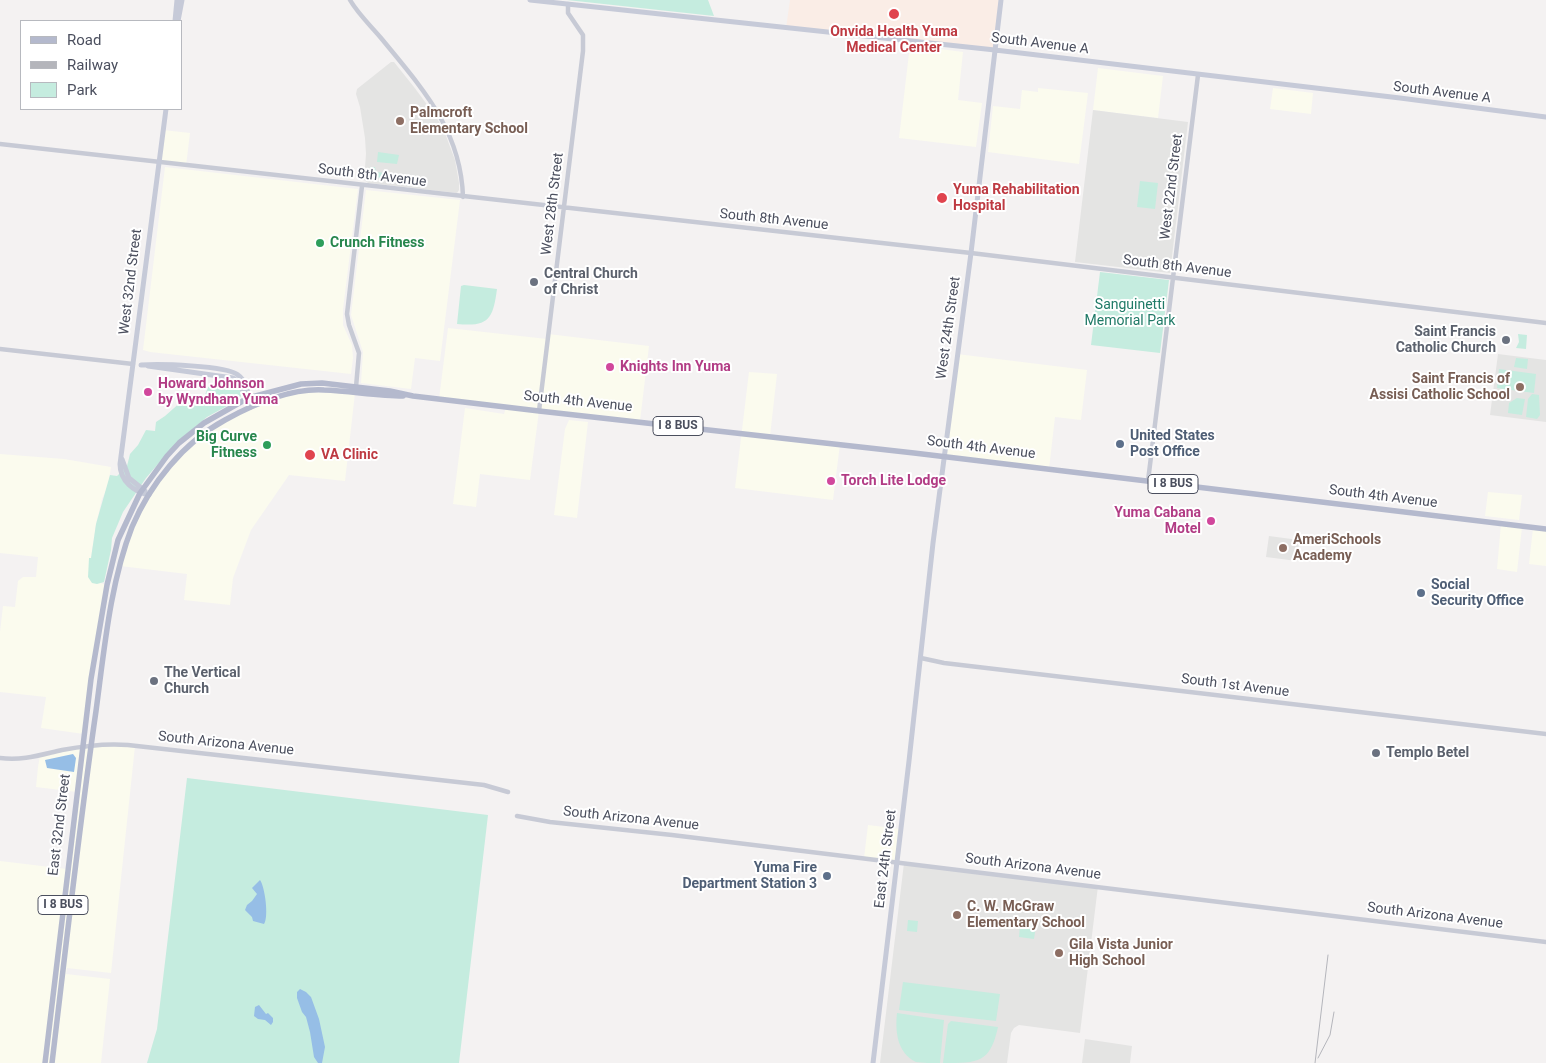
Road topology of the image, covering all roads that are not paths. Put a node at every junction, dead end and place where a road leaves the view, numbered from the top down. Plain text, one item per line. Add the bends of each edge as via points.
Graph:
1 (177, 0) edge
2 (182, 0) edge
3 (350, 0) edge
4 (530, 0) edge
5 (1001, 0) edge
6 (568, 4) junction
7 (177, 20) edge
8 (177, 20) edge
9 (995, 50) junction
10 (1198, 75) junction
11 (166, 110) edge
12 (1546, 117) edge
13 (0, 144) edge
14 (158, 162) junction
15 (362, 186) junction
16 (463, 197) junction
17 (564, 208) junction
18 (971, 253) junction
19 (1172, 278) junction
20 (1546, 323) edge
21 (0, 349) edge
22 (134, 364) junction
23 (355, 390) junction
24 (248, 398) junction
25 (251, 407) junction
26 (538, 411) junction
27 (943, 456) junction
28 (1148, 481) junction
29 (141, 491) junction
30 (149, 495) junction
31 (1546, 529) edge
32 (921, 658) junction
33 (103, 664) junction
34 (93, 665) junction
35 (1546, 734) edge
36 (91, 746) junction
37 (82, 747) junction
38 (0, 758) edge
39 (508, 792) dead end
40 (517, 816) dead end
41 (897, 862) junction
42 (1546, 942) edge
43 (44, 1063) edge
44 (52, 1063) edge
45 (873, 1063) edge

1 - 7 main road
2 - 8 main road
3 - 16 street via 422,88 439,114 456,151
4 - 6 main road, South Avenue A
5 - 9 main road, West 24th Street
6 - 9 main road, South Avenue A
6 - 17 street, West 28th Street via 567,11 581,30 584,42
9 - 10 main road, South Avenue A
9 - 18 main road, West 24th Street
10 - 12 main road, South Avenue A
10 - 19 street, West 22nd Street
11 - 14 main road, West 32nd Street
13 - 14 street, South 8th Avenue
14 - 15 street, South 8th Avenue
14 - 22 main road, West 32nd Street
15 - 16 street, South 8th Avenue
15 - 23 street via 347,314 359,353
16 - 17 street, South 8th Avenue
17 - 18 street, South 8th Avenue
17 - 26 street, West 28th Street
18 - 19 street, South 8th Avenue
18 - 27 main road, West 24th Street
19 - 20 street, South 8th Avenue
19 - 28 street, West 22nd Street
21 - 22 street
22 - 24 main road via 232,378
22 - 29 main road, West 32nd Street via 122,458 129,478
23 - 24 main road, South 4th Avenue / I 8 BUS via 301,384
23 - 25 main road, South 4th Avenue / I 8 BUS via 296,392
23 - 26 main road, South 4th Avenue / I 8 BUS
24 - 25 main road
24 - 29 main road via 216,415 184,439
25 - 30 main road via 202,434 173,463
26 - 27 main road, South 4th Avenue / I 8 BUS
27 - 28 main road, South 4th Avenue / I 8 BUS
27 - 32 main road, West 24th Street
28 - 31 main road, South 4th Avenue / I 8 BUS
29 - 30 main road, West 32nd Street
29 - 34 main road, East 32nd Street / I 8 BUS via 118,540
30 - 33 main road, East 32nd Street / I 8 BUS via 124,551
32 - 35 street, South 1st Avenue
32 - 41 main road, East 24th Street
33 - 34 main road
33 - 36 main road, East 32nd Street / I 8 BUS
34 - 37 main road, East 32nd Street / I 8 BUS
36 - 37 street, South Arizona Avenue
36 - 39 street, South Arizona Avenue via 132,745 484,786
36 - 44 main road, East 32nd Street / I 8 BUS
37 - 38 street, South Arizona Avenue via 22,759
37 - 43 main road, East 32nd Street / I 8 BUS
40 - 41 street, South Arizona Avenue
41 - 42 street, South Arizona Avenue
41 - 45 main road, East 24th Street

